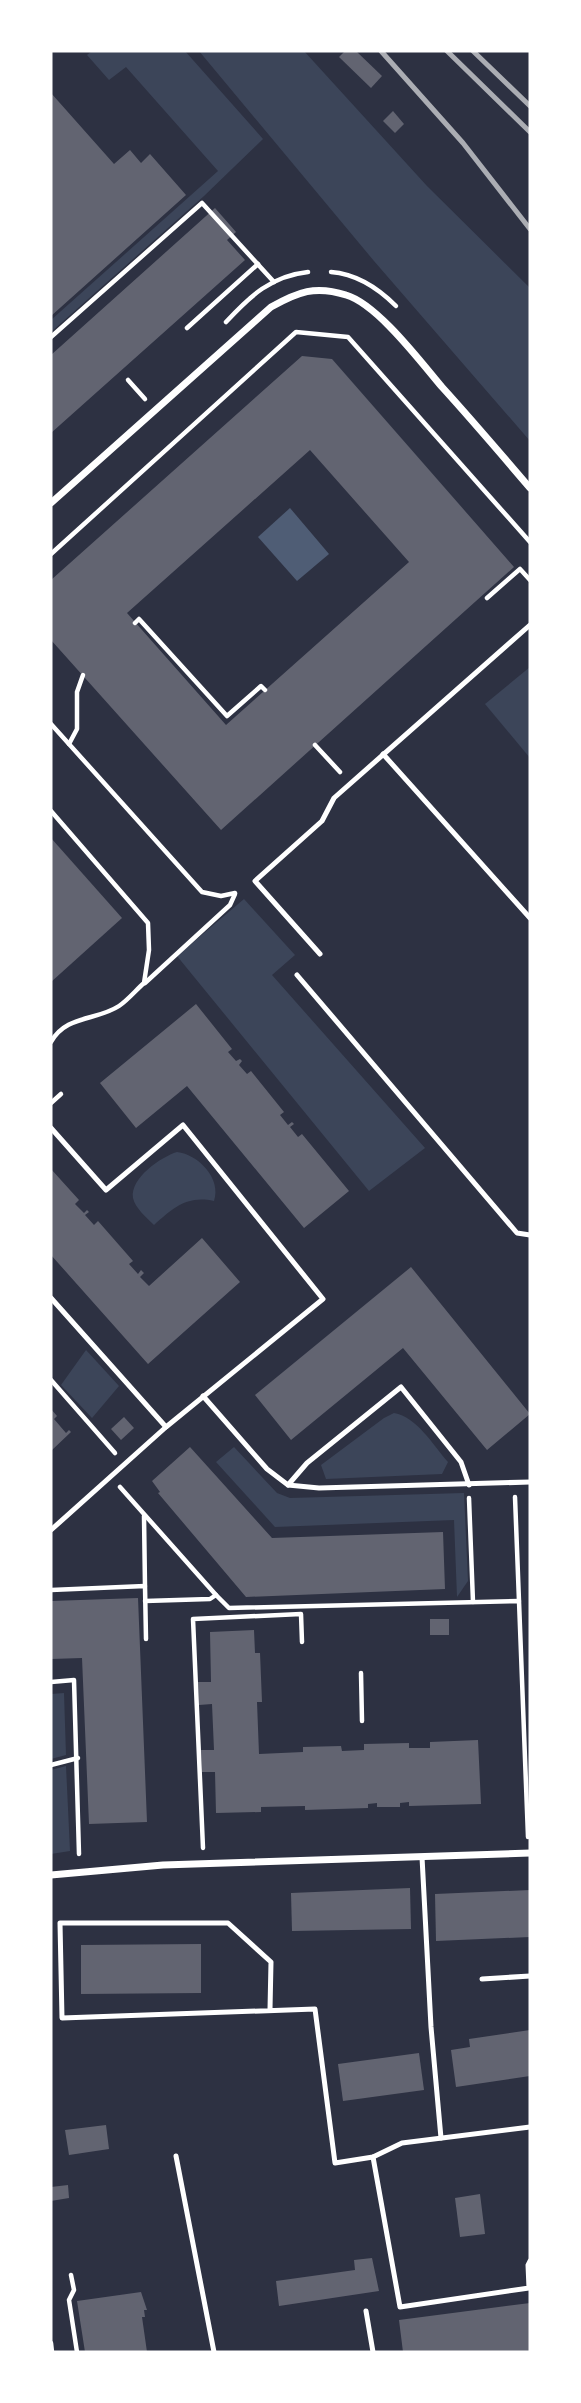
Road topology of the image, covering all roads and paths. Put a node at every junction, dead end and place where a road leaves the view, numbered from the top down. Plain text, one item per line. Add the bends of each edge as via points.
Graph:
1 (258, 264) junction
2 (317, 271) dead end
3 (329, 272) dead end
4 (274, 282) junction
5 (401, 313) dead end
6 (222, 326) dead end
7 (187, 328) dead end
8 (51, 337) edge
9 (128, 380) dead end
10 (156, 391) dead end
11 (146, 400) junction
12 (136, 408) dead end
13 (530, 488) edge
14 (51, 503) edge
15 (530, 542) edge
16 (51, 554) edge
17 (530, 580) edge
18 (487, 598) dead end
19 (135, 623) dead end
20 (530, 625) edge
21 (83, 675) dead end
22 (265, 690) dead end
23 (51, 724) edge
24 (69, 744) junction
25 (315, 745) dead end
26 (383, 754) junction
27 (350, 783) junction
28 (51, 811) edge
29 (530, 918) edge
30 (320, 954) dead end
31 (297, 975) dead end
32 (145, 983) junction
33 (51, 1042) edge
34 (61, 1094) dead end
35 (51, 1103) edge
36 (51, 1128) edge
37 (530, 1235) edge
38 (51, 1298) edge
39 (51, 1380) edge
40 (203, 1396) junction
41 (166, 1427) junction
42 (125, 1464) junction
43 (111, 1477) junction
44 (515, 1482) junction
45 (530, 1482) edge
46 (288, 1485) junction
47 (469, 1485) junction
48 (145, 1515) junction
49 (51, 1530) edge
50 (145, 1586) junction
51 (51, 1590) edge
52 (216, 1595) junction
53 (145, 1601) junction
54 (519, 1601) junction
55 (473, 1602) junction
56 (146, 1639) dead end
57 (302, 1642) dead end
58 (361, 1673) dead end
59 (51, 1682) edge
60 (362, 1721) dead end
61 (78, 1758) junction
62 (51, 1765) edge
63 (528, 1837) dead end
64 (203, 1848) dead end
65 (530, 1853) edge
66 (79, 1854) dead end
67 (422, 1857) junction
68 (51, 1874) edge
69 (530, 1976) edge
70 (482, 1979) dead end
71 (270, 2009) junction
72 (530, 2127) edge
73 (441, 2138) junction
74 (176, 2157) dead end
75 (373, 2157) junction
76 (530, 2261) edge
77 (71, 2275) dead end
78 (529, 2288) edge
79 (366, 2311) dead end
80 (51, 2343) edge
81 (52, 2352) edge
82 (77, 2352) edge
83 (214, 2352) edge
84 (373, 2352) edge

1 - 4 path
1 - 7 path
1 - 8 path via 202,203
2 - 4 path
3 - 5 path via 369,284
4 - 6 path via 249,297
9 - 11 path
10 - 11 path
11 - 12 path
13 - 14 street via 375,312 349,295 322,289 295,293 271,307
15 - 16 path via 348,337 296,332
17 - 18 path via 520,569
19 - 22 path via 139,619 227,716 261,686
20 - 26 lane
21 - 24 path via 77,692 77,729
23 - 24 path
24 - 32 path via 202,892 221,897 235,893 230,905
25 - 27 path
26 - 27 lane
26 - 29 lane
27 - 30 lane via 334,798 323,821 255,881
28 - 32 path via 148,923
31 - 37 lane via 517,1233
32 - 33 path via 118,1007 66,1025
34 - 35 path
36 - 40 lane via 106,1190 183,1125 323,1298
38 - 41 lane
39 - 42 path
40 - 41 lane
40 - 46 lane via 267,1469
41 - 42 lane
42 - 43 lane
43 - 48 path
43 - 49 lane
44 - 45 lane
44 - 47 lane
44 - 54 path
46 - 47 lane
46 - 47 lane via 307,1462 401,1387 461,1462
47 - 55 path
48 - 50 path
48 - 52 path
50 - 51 path
50 - 53 path
52 - 53 path
52 - 55 path via 229,1608
53 - 56 path
54 - 55 path
54 - 63 path
57 - 64 path via 301,1614 193,1619
58 - 60 path
59 - 61 path via 74,1680
61 - 62 path
61 - 66 path
65 - 67 street
67 - 68 street via 163,1865
67 - 73 lane
69 - 70 lane
71 - 71 lane via 271,1962 228,1923 60,1923 62,2018
71 - 75 lane via 315,2008 335,2163
72 - 73 lane
73 - 75 lane via 402,2143
74 - 83 lane
75 - 78 lane via 400,2307
76 - 78 lane
77 - 82 path via 74,2290 69,2300
79 - 84 lane
80 - 81 path

